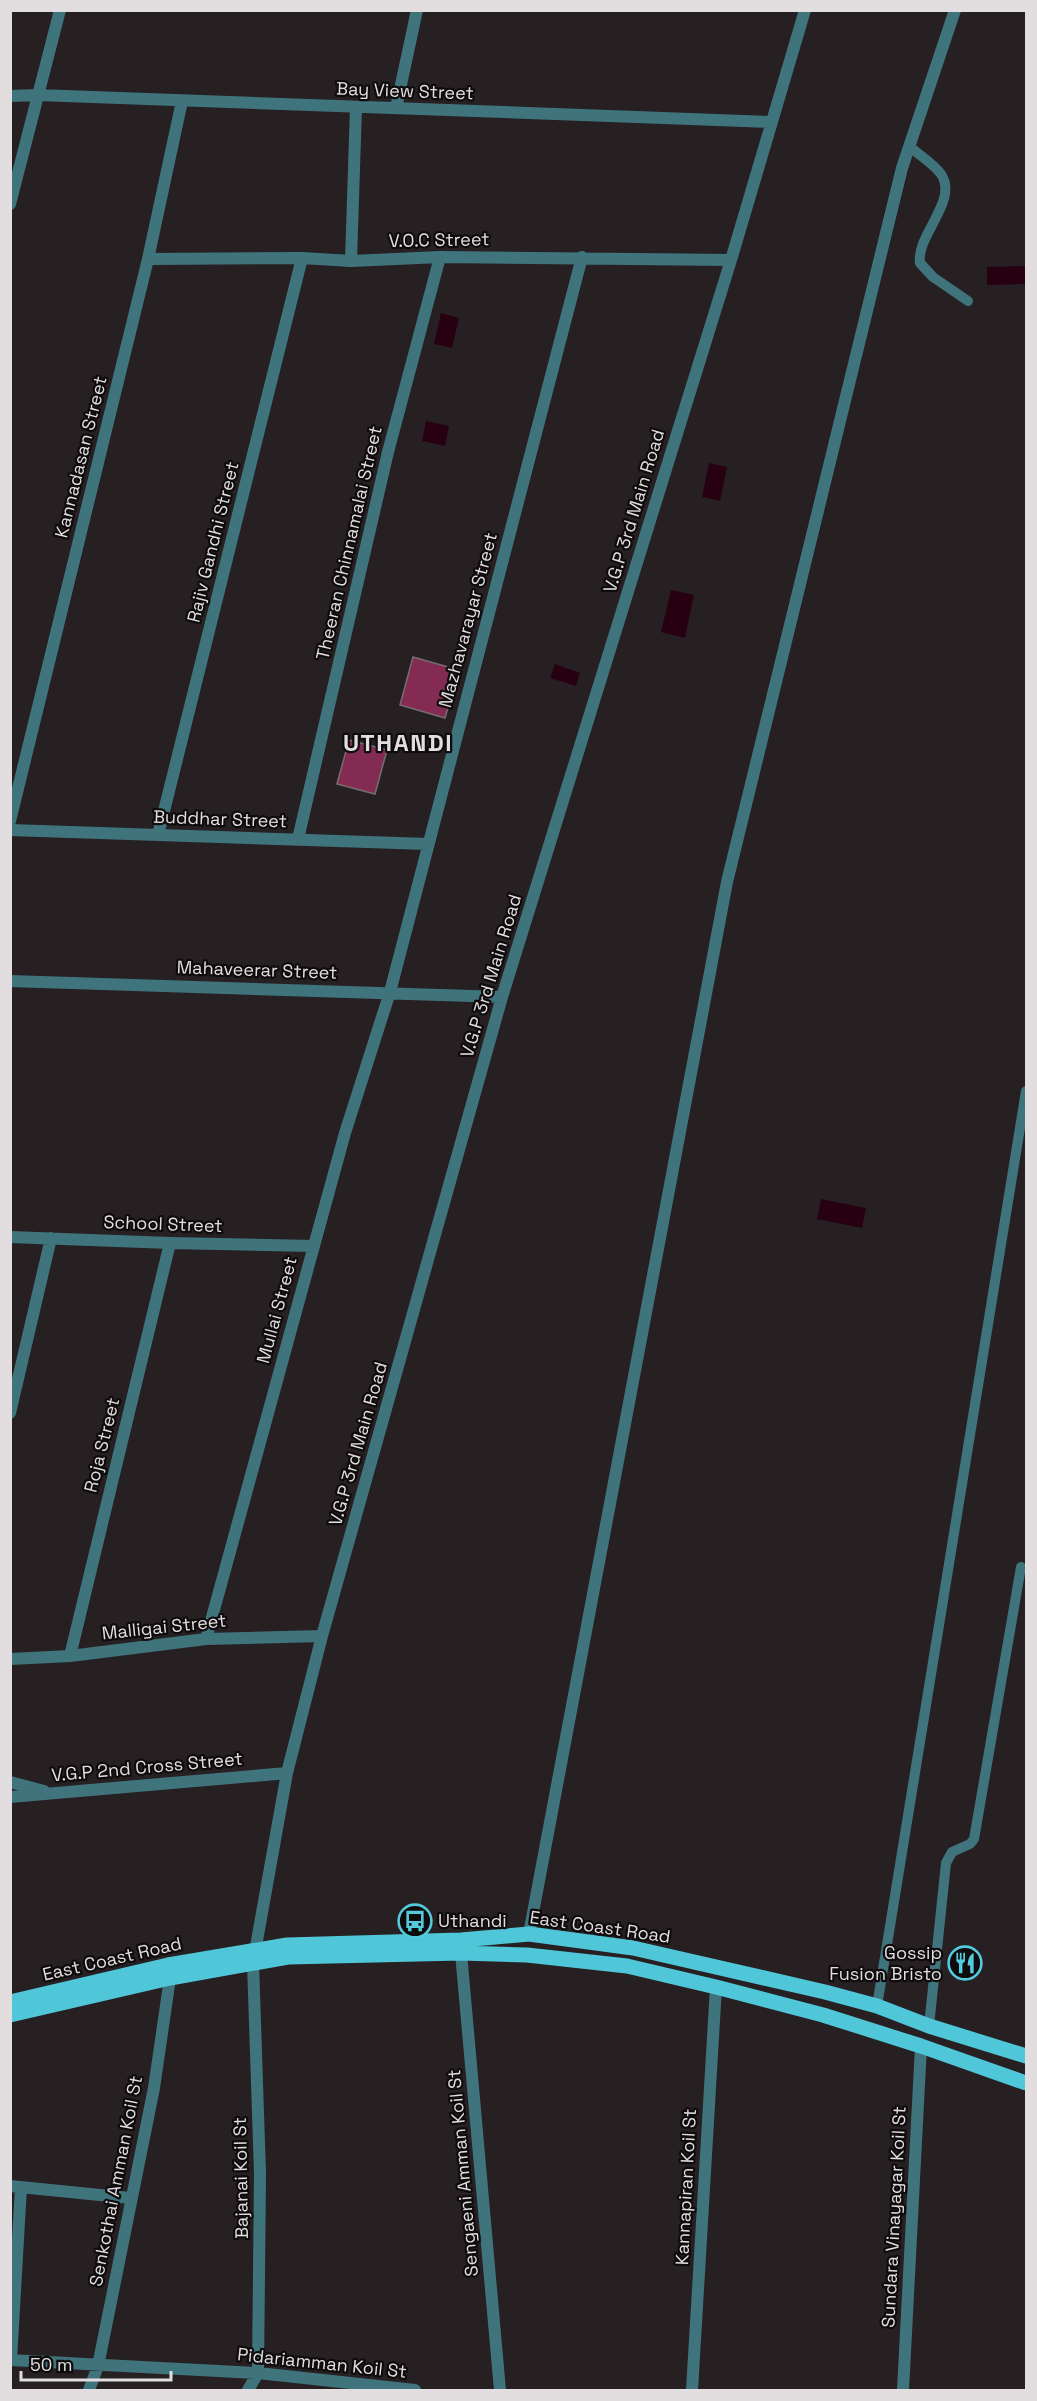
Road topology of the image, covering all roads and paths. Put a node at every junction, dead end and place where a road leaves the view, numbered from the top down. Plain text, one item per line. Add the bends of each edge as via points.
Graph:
1 (60, 10) edge
2 (417, 10) edge
3 (805, 10) edge
4 (955, 10) edge
5 (38, 95) junction
6 (10, 96) edge
7 (182, 100) junction
8 (356, 107) junction
9 (396, 108) junction
10 (772, 122) junction
11 (909, 146) junction
12 (10, 204) edge
13 (440, 257) junction
14 (582, 257) junction
15 (302, 258) junction
16 (148, 260) junction
17 (731, 260) junction
18 (351, 261) junction
19 (968, 301) dead end
20 (10, 821) edge
21 (10, 830) edge
22 (158, 835) junction
23 (298, 840) junction
24 (428, 844) junction
25 (10, 981) edge
26 (390, 992) junction
27 (502, 997) junction
28 (1026, 1091) edge
29 (10, 1237) edge
30 (51, 1239) junction
31 (170, 1243) junction
32 (314, 1246) junction
33 (10, 1413) edge
34 (1021, 1567) dead end
35 (322, 1636) junction
36 (206, 1639) junction
37 (70, 1656) junction
38 (10, 1659) edge
39 (287, 1773) junction
40 (10, 1782) edge
41 (51, 1794) junction
42 (10, 1797) edge
43 (529, 1934) junction
44 (461, 1953) junction
45 (255, 1956) junction
46 (171, 1978) junction
47 (716, 1986) junction
48 (10, 2002) edge
49 (877, 2006) junction
50 (10, 2015) edge
51 (929, 2026) junction
52 (921, 2046) junction
53 (1026, 2056) edge
54 (1026, 2083) edge
55 (16, 2186) edge
56 (130, 2198) junction
57 (11, 2360) edge
58 (98, 2366) junction
59 (258, 2373) junction
60 (89, 2391) edge
61 (248, 2391) edge
62 (415, 2391) edge
63 (500, 2391) edge
64 (692, 2391) edge
65 (903, 2391) edge

1 - 5 street
2 - 9 street
3 - 10 street, V.G.P 3rd Main Road
4 - 11 street
5 - 6 street, Bay View Street
5 - 7 street, Bay View Street
5 - 12 street
7 - 8 street, Bay View Street
7 - 16 street, Kannadasan Street
8 - 9 street, Bay View Street
8 - 18 street
9 - 10 street, Bay View Street
10 - 17 street, V.G.P 3rd Main Road
11 - 19 lane via 941,175 945,192 944,202 921,248 920,263
11 - 43 street via 727,882
13 - 14 street, V.O.C Street
13 - 18 street, V.O.C Street
13 - 23 street, Theeran Chinnamalai Street via 388,452
14 - 17 street, V.O.C Street
14 - 24 street, Mazhavarayar Street
15 - 16 street, V.O.C Street
15 - 18 street, V.O.C Street
15 - 22 street, Rajiv Gandhi Street
16 - 20 street, Kannadasan Street
17 - 27 street, V.G.P 3rd Main Road
21 - 22 street, Buddhar Street
22 - 23 street, Buddhar Street
23 - 24 street, Buddhar Street
24 - 26 street, Mazhavarayar Street
25 - 26 street, Mahaveerar Street
26 - 27 street, Mahaveerar Street
26 - 32 street, Mullai Street
27 - 35 street, V.G.P 3rd Main Road
28 - 49 lane
29 - 30 street, School Street
30 - 31 street, School Street
30 - 33 street
31 - 32 street, School Street
31 - 37 street, Roja Street
32 - 36 street, Mullai Street
34 - 51 lane via 974,1839 952,1852 946,1863
35 - 36 street, Malligai Street
35 - 39 street, V.G.P 3rd Main Road
36 - 37 street, Malligai Street
37 - 38 street, Malligai Street
39 - 41 street, V.G.P 2nd Cross Street
39 - 45 street, V.G.P 3rd Main Road
40 - 41 street
41 - 42 street, V.G.P 2nd Cross Street
43 - 45 main road, East Coast Road via 287,1945
43 - 49 main road, East Coast Road via 633,1948
44 - 45 main road, East Coast Road
44 - 47 main road, East Coast Road via 527,1955 627,1966
44 - 63 street, Sengaeni Amman Koil St
45 - 46 main road, East Coast Road
45 - 48 main road, East Coast Road via 168,1965
45 - 59 street, Bajanai Koil St via 261,2173
46 - 50 main road, East Coast Road
46 - 56 street, Senkothai Amman Koil St via 154,2088
47 - 52 main road, East Coast Road
47 - 64 street, Kannapiran Koil St
49 - 51 main road, East Coast Road
51 - 53 main road, East Coast Road
52 - 54 main road, East Coast Road
52 - 65 street, Sundara Vinayagar Koil St
55 - 56 street
55 - 57 street
56 - 58 street, Senkothai Amman Koil St
57 - 58 street, Pidariamman Koil St
58 - 59 street, Pidariamman Koil St
58 - 60 street, Senkothai Amman Koil St
59 - 61 street, Bajanai Koil St
59 - 62 street, Pidariamman Koil St

